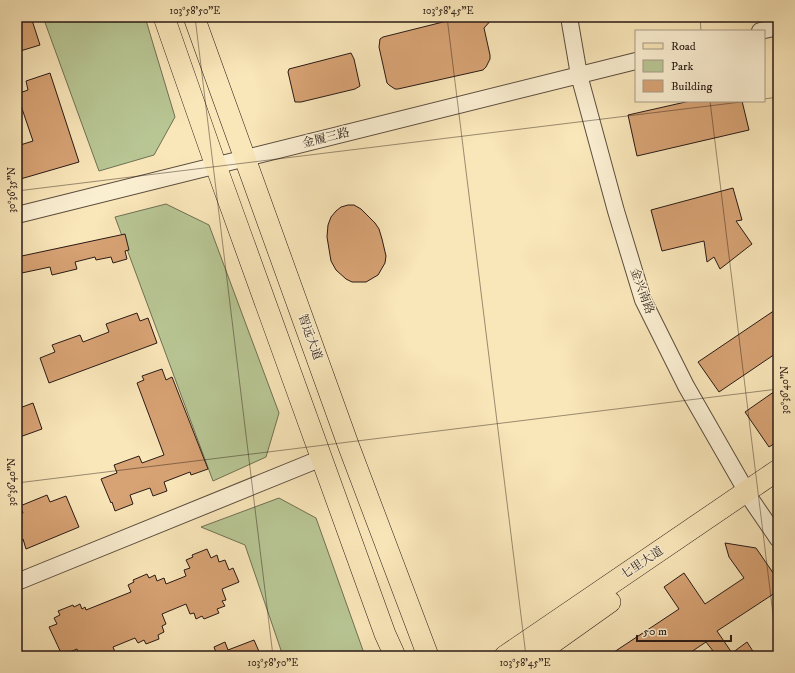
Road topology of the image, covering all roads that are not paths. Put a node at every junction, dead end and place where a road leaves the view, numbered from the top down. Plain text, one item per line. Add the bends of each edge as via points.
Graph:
1 (164, 17) edge
2 (194, 17) edge
3 (569, 17) edge
4 (778, 27) edge
5 (764, 30) edge
6 (635, 61) edge
7 (579, 75) junction
8 (245, 158) junction
9 (216, 166) junction
10 (17, 216) edge
11 (322, 458) junction
12 (778, 470) edge
13 (778, 483) edge
14 (749, 497) junction
15 (778, 539) edge
16 (17, 582) edge
17 (395, 656) edge
18 (428, 656) edge
19 (505, 656) edge
20 (534, 656) edge

1 - 9 main road
2 - 8 main road, 智远大道
3 - 7 street, 金兴南路
4 - 5 street
6 - 7 street, 金履三路
7 - 8 street, 金履三路
7 - 14 street, 金兴南路 via 643,300 686,386
8 - 9 street, 金履三路
8 - 18 main road, 智远大道 via 349,447
9 - 10 street, 金履三路
9 - 11 main road
11 - 16 street
11 - 17 main road
12 - 14 main road, 七里大道
13 - 14 main road, 七里大道
14 - 15 street, 金兴南路
14 - 19 main road, 七里大道
14 - 20 main road, 七里大道

